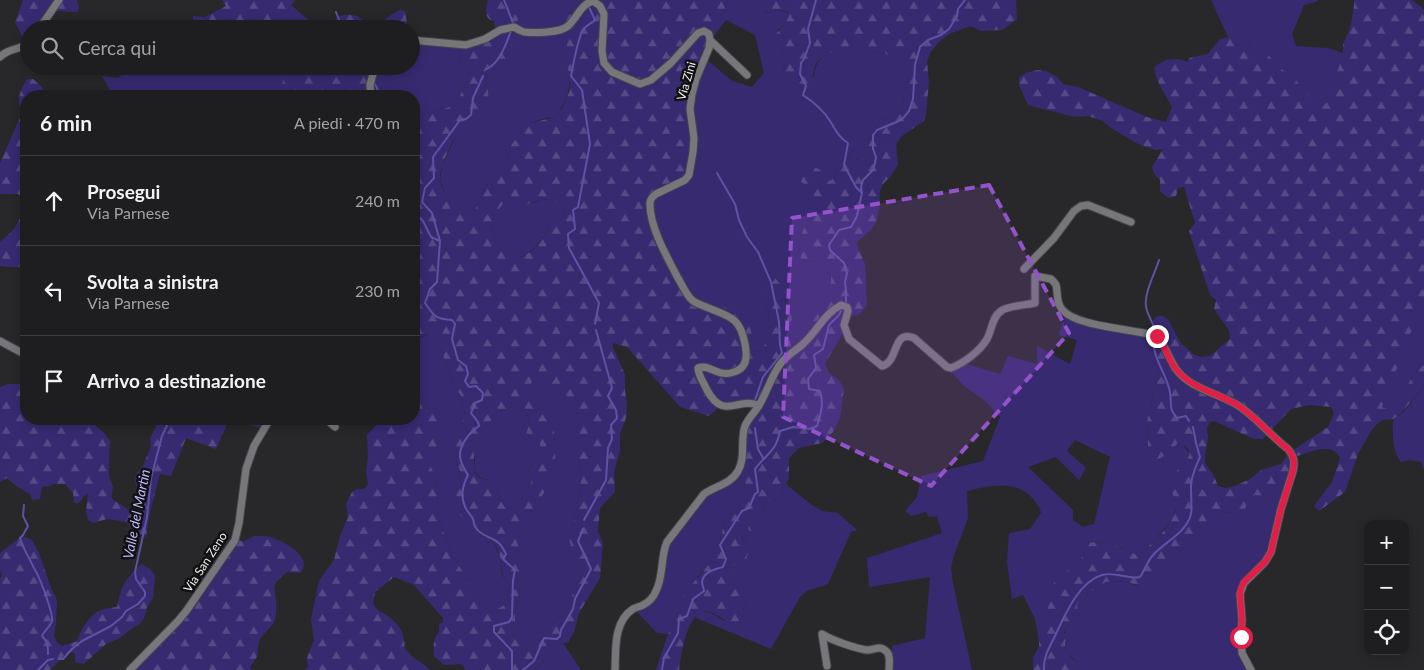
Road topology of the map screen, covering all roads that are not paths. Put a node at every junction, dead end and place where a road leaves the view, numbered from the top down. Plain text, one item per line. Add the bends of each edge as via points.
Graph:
1 (59, 0) edge
2 (45, 20) edge
3 (710, 40) junction
4 (420, 41) edge
5 (20, 47) edge
6 (0, 56) edge
7 (373, 75) edge
8 (747, 75) dead end
9 (370, 90) edge
10 (1131, 222) dead end
11 (1024, 269) dead end
12 (0, 341) edge
13 (20, 352) edge
14 (759, 406) junction
15 (266, 425) edge
16 (333, 425) edge
17 (335, 427) dead end
18 (827, 666) dead end
19 (130, 670) edge
20 (615, 670) edge
21 (889, 670) edge
22 (1251, 670) edge

1 - 2 street
3 - 4 street, Via Zini via 704,31 698,33 651,80 640,84 612,72 604,63 604,14 593,1 587,2 562,30 522,32 514,27 466,44
3 - 8 street
3 - 14 street, Via Zini via 692,94 690,118 694,152 689,175 686,180 656,194 650,202 662,248 690,298 736,321 743,333 747,358 738,371 724,374 706,366 698,368 711,397 725,406
5 - 6 street
7 - 9 street
10 - 11 street via 1088,205 1081,206
12 - 13 street
14 - 20 street via 744,430 739,469 730,481 704,494 674,533 663,550 657,590 644,605 629,612 620,625
14 - 22 street via 781,363 805,343 826,316 841,305 848,311 844,325 849,339 882,366 890,362 900,339 909,336 951,368 982,346 1000,311 1035,303 1035,276 1051,279 1056,285 1058,303 1065,312 1099,325 1157,336 1183,376 1240,407 1294,456 1293,471 1271,552 1244,582 1240,594 1242,654
15 - 19 street, Via San Zeno via 246,469 235,540 178,621
16 - 17 street
18 - 21 street via 822,634 831,640 867,650 878,647 884,650 889,657

